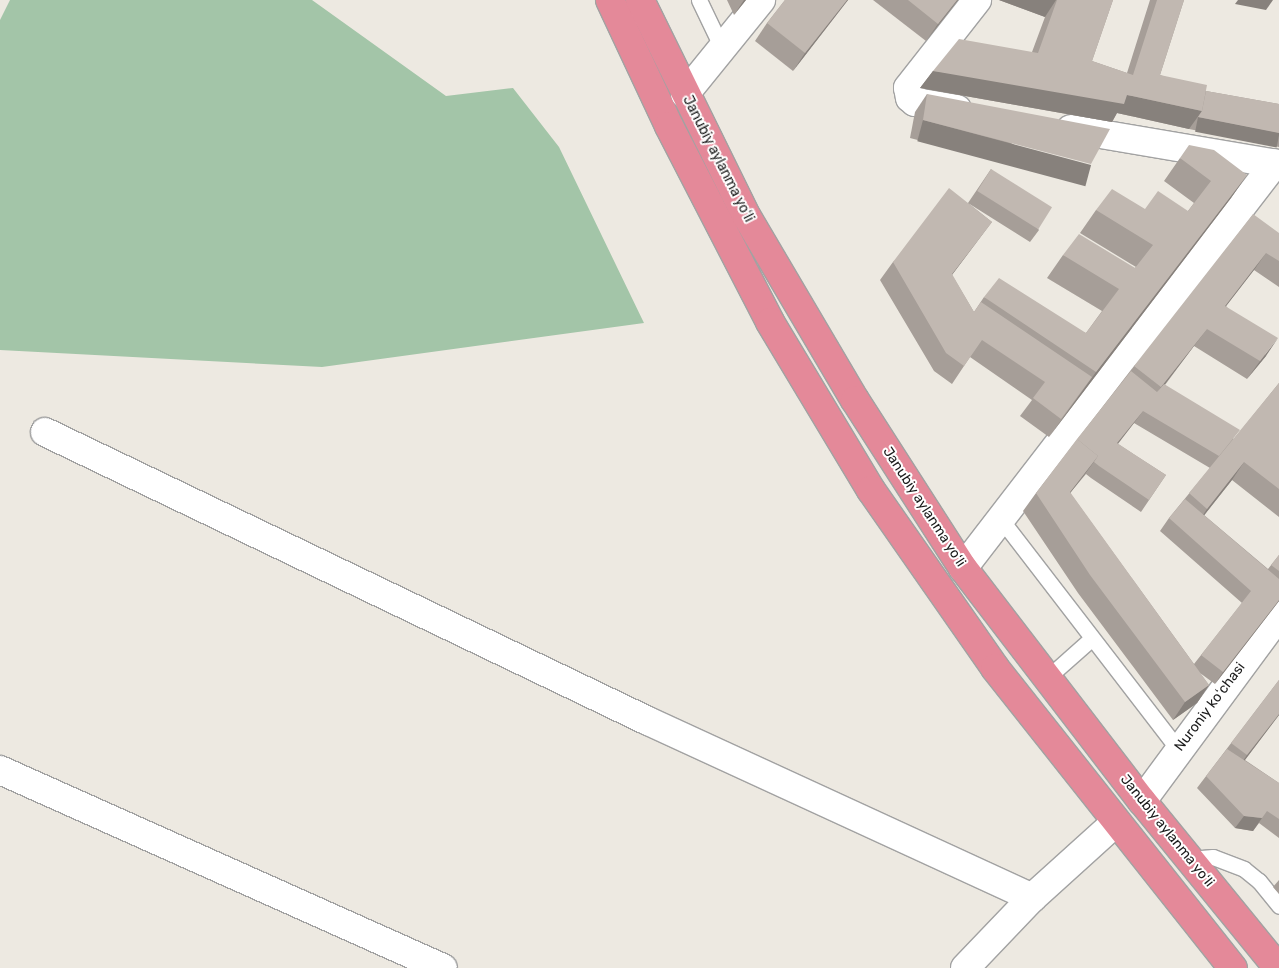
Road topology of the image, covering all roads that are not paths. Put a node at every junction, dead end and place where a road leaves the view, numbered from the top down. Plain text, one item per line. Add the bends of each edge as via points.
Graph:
1 (610, 0) edge
2 (640, 0) edge
3 (699, 0) edge
4 (761, 0) edge
5 (977, 0) edge
6 (722, 48) junction
7 (685, 94) junction
8 (982, 114) edge
9 (1048, 126) edge
10 (1277, 163) edge
11 (45, 432) dead end
12 (1000, 518) junction
13 (963, 568) junction
14 (1279, 615) edge
15 (1090, 638) junction
16 (1047, 678) junction
17 (1178, 749) junction
18 (0, 770) edge
19 (1142, 801) junction
20 (1115, 823) junction
21 (1189, 859) junction
22 (1032, 898) junction
23 (1279, 906) edge
24 (443, 968) edge
25 (965, 968) edge
26 (1233, 968) edge
27 (1278, 968) edge

1 - 20 highway, Janubiy aylanma yoʻli via 669,126 770,322 871,490 995,668
2 - 7 highway, Janubiy aylanma yoʻli
3 - 6 lane
4 - 6 street
5 - 8 street via 908,88 908,94 914,102
6 - 7 street
7 - 13 highway, Janubiy aylanma yoʻli via 747,217 855,400
9 - 10 street
10 - 12 street
11 - 22 street via 648,722
12 - 13 street
12 - 15 lane
13 - 16 highway, Janubiy aylanma yoʻli
14 - 17 street, Nuroniy koʻchasi
15 - 16 lane
15 - 17 lane
16 - 19 highway, Janubiy aylanma yoʻli
17 - 19 street, Nuroniy koʻchasi
18 - 24 street
19 - 21 highway, Janubiy aylanma yoʻli
20 - 22 street
20 - 26 highway, Janubiy aylanma yoʻli
21 - 23 lane via 1213,857 1244,869 1259,881
21 - 27 highway, Janubiy aylanma yoʻli
22 - 25 street

